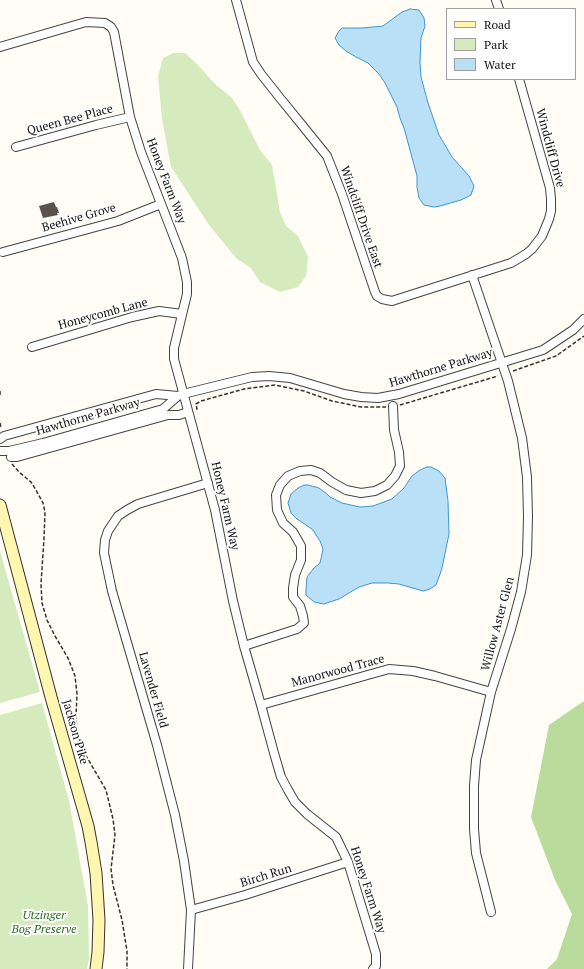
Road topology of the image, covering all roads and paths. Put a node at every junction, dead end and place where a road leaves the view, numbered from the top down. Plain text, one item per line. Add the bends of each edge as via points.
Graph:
1 (236, 0) edge
2 (0, 47) edge
3 (519, 80) edge
4 (130, 117) junction
5 (16, 147) dead end
6 (161, 204) junction
7 (3, 252) dead end
8 (472, 275) junction
9 (182, 314) junction
10 (584, 319) edge
11 (584, 336) edge
12 (32, 347) dead end
13 (501, 362) junction
14 (505, 374) junction
15 (0, 391) edge
16 (180, 395) junction
17 (0, 397) edge
18 (393, 406) junction
19 (188, 412) junction
20 (0, 423) edge
21 (2, 438) edge
22 (0, 451) edge
23 (11, 457) joint
24 (208, 483) junction
25 (0, 505) edge
26 (244, 646) junction
27 (491, 692) junction
28 (262, 705) junction
29 (348, 862) junction
30 (191, 910) junction
31 (492, 912) dead end
32 (374, 967) edge
33 (96, 969) edge
34 (127, 969) edge
35 (188, 969) edge

1 - 8 street, Windcliff Drive East via 253,62 327,156 377,296 392,300
2 - 4 street, Honey Farm Way via 86,22 105,22 114,32
3 - 8 street, Windcliff Drive via 550,188 551,211 542,236 526,254 511,262
4 - 5 street, Queen Bee Place
4 - 6 street, Honey Farm Way
6 - 7 street, Beehive Grove via 118,221
6 - 9 street, Honey Farm Way via 182,258 187,282
8 - 13 street, Willow Aster Glen
9 - 12 street, Honeycomb Lane via 159,311
9 - 16 street, Honey Farm Way via 174,348
10 - 13 street, Hawthorne Parkway via 573,330 543,350
11 - 14 path via 556,356
13 - 14 street, Willow Aster Glen
13 - 16 street, Hawthorne Parkway via 399,394 378,398 344,394 290,378 269,376 252,377
14 - 18 path
14 - 27 street, Willow Aster Glen via 522,438 527,477 527,555 521,592
15 - 17 path
16 - 19 street, Honey Farm Way
16 - 21 street, Hawthorne Parkway via 156,394
16 - 22 street, Hawthorne Parkway via 163,409 43,443
18 - 19 path via 361,407 275,385 244,389 201,401 196,404 197,409
18 - 26 street via 400,466 386,485 375,491 361,493 346,490 311,470 288,476 280,484 276,495 277,510 283,523 293,532 301,546 301,560 295,576 293,598 300,606 304,623 297,629
19 - 23 street via 168,415
19 - 24 street, Honey Farm Way
20 - 21 path
23 - 34 path via 12,464 31,482 43,503 45,512 42,603 47,620 75,676 77,732 85,754 106,790 114,819 111,869 127,951
24 - 26 street, Honey Farm Way
24 - 30 street, Lavender Field via 138,504 118,516 108,531 104,553 112,591 176,815
25 - 33 main road, Jackson Pike via 88,826 99,901
26 - 28 street, Honey Farm Way
27 - 28 street, Manorwood Trace via 413,671 389,669
27 - 31 street, Willow Aster Glen via 476,760 474,829 476,853
28 - 29 street, Honey Farm Way via 281,777 288,790 307,814 336,837
29 - 30 street, Birch Run
29 - 32 street, Honey Farm Way via 376,954
30 - 35 street, Lavender Field

